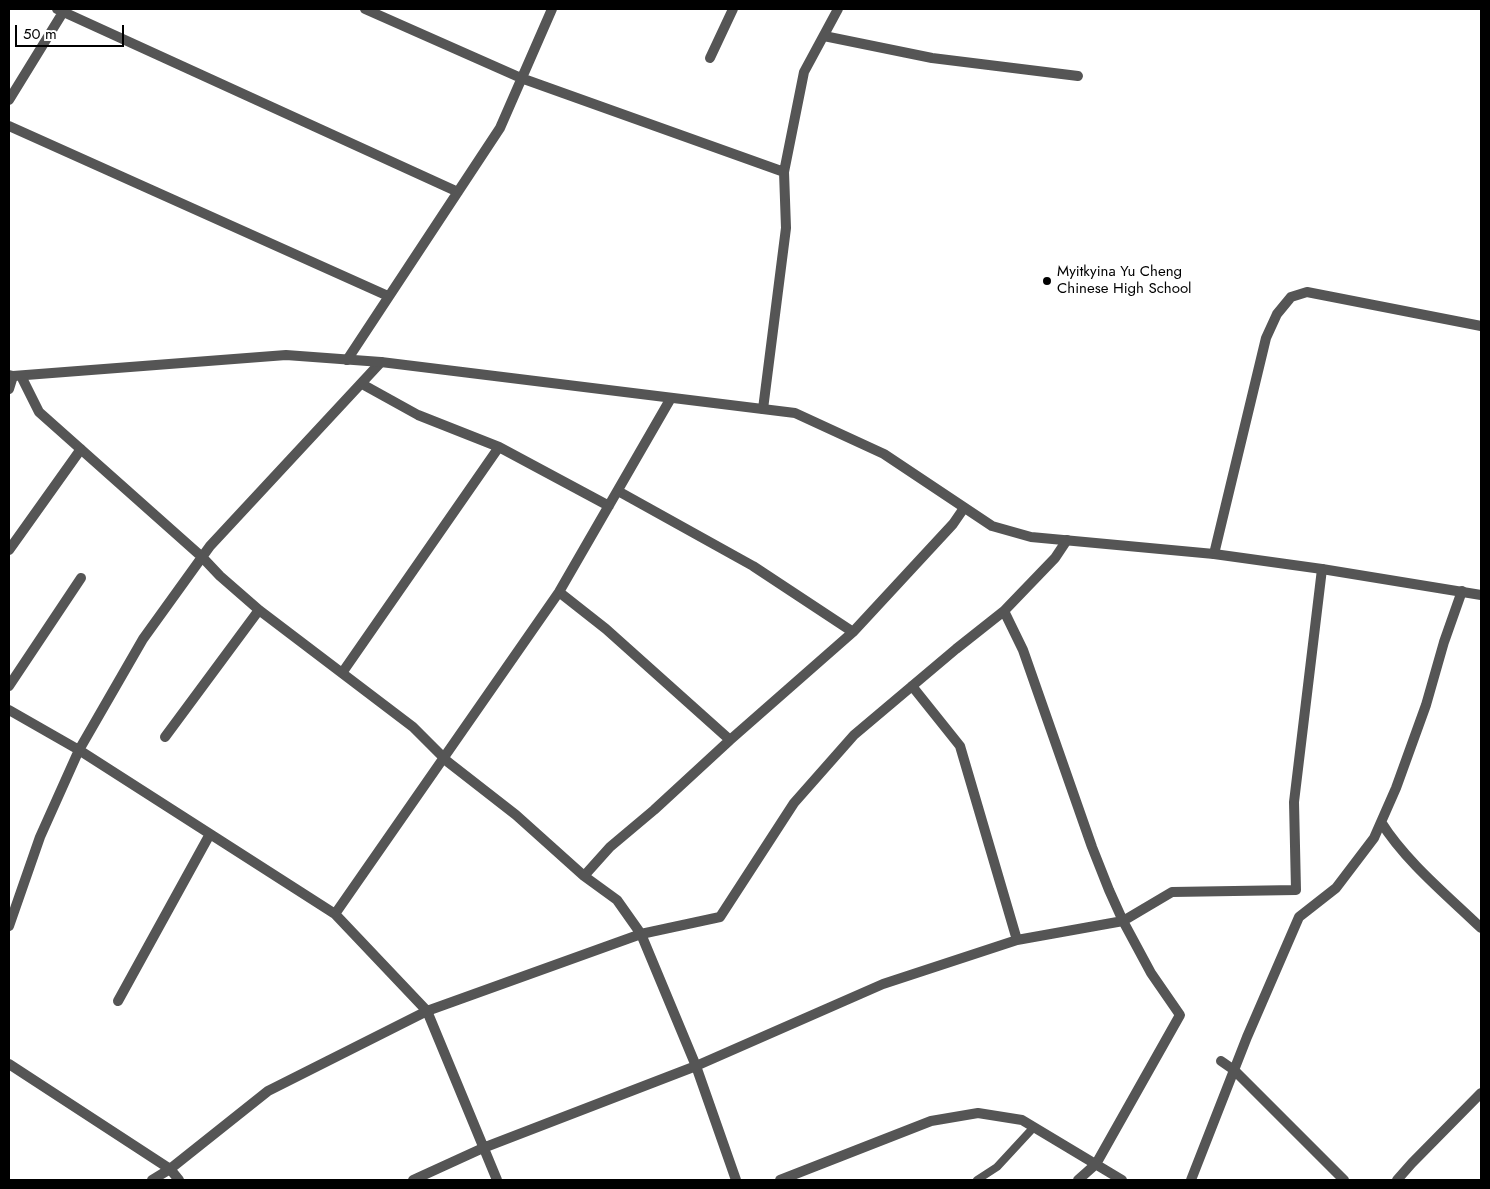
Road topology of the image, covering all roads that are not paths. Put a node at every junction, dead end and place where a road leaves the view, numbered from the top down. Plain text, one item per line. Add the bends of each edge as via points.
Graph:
1 (365, 9) edge
2 (552, 9) edge
3 (733, 9) edge
4 (838, 9) edge
5 (62, 10) edge
6 (824, 36) junction
7 (710, 58) dead end
8 (1078, 76) dead end
9 (521, 78) junction
10 (9, 100) edge
11 (9, 126) edge
12 (784, 172) junction
13 (458, 192) junction
14 (388, 296) junction
15 (1481, 326) edge
16 (347, 360) junction
17 (381, 362) junction
18 (14, 376) edge
19 (362, 384) junction
20 (9, 389) edge
21 (671, 398) junction
22 (763, 409) junction
23 (499, 447) junction
24 (81, 449) junction
25 (618, 491) junction
26 (609, 506) junction
27 (964, 508) junction
28 (1068, 540) junction
29 (9, 550) edge
30 (1214, 554) junction
31 (202, 557) junction
32 (1322, 569) junction
33 (81, 578) dead end
34 (1462, 591) junction
35 (559, 592) junction
36 (1481, 595) edge
37 (259, 610) junction
38 (1004, 611) junction
39 (852, 632) junction
40 (342, 673) junction
41 (9, 686) edge
42 (912, 686) junction
43 (9, 710) edge
44 (165, 737) dead end
45 (730, 740) junction
46 (78, 750) junction
47 (444, 758) junction
48 (1381, 822) junction
49 (210, 834) junction
50 (584, 876) junction
51 (335, 914) junction
52 (1123, 921) junction
53 (9, 926) edge
54 (1481, 928) edge
55 (641, 934) junction
56 (1017, 940) junction
57 (118, 1001) dead end
58 (426, 1011) junction
59 (1221, 1061) dead end
60 (9, 1064) edge
61 (696, 1066) junction
62 (1234, 1070) junction
63 (1481, 1093) edge
64 (1034, 1127) junction
65 (483, 1148) junction
66 (1096, 1164) junction
67 (170, 1169) junction
68 (152, 1180) edge
69 (178, 1180) edge
70 (413, 1180) edge
71 (497, 1180) edge
72 (736, 1180) edge
73 (780, 1180) edge
74 (977, 1180) edge
75 (1078, 1180) edge
76 (1122, 1180) edge
77 (1191, 1180) edge
78 (1344, 1180) edge
79 (1397, 1180) edge

1 - 9 street
2 - 9 street
3 - 7 street
4 - 6 street
5 - 10 street
5 - 13 street
6 - 8 street via 932,58
6 - 12 street via 804,72
9 - 12 street
9 - 13 street via 500,128
11 - 14 street
12 - 22 street via 786,228
13 - 14 street
14 - 16 street
15 - 30 street via 1307,292 1291,297 1277,314 1266,338
16 - 17 street
16 - 18 street via 286,355
17 - 19 street
17 - 21 street
18 - 20 street
18 - 24 street via 39,412
19 - 23 street via 418,414
19 - 31 street
21 - 22 street
21 - 25 street
22 - 27 street via 795,413 884,454
23 - 26 street
23 - 40 street
24 - 29 street
24 - 31 street
25 - 26 street
25 - 39 street via 753,566
26 - 35 street
27 - 28 street via 992,526 1031,537
27 - 39 street via 947,531
28 - 30 street
28 - 38 street
30 - 32 street
31 - 37 street
31 - 46 street via 143,639
32 - 34 street
32 - 52 street via 1294,802 1296,890 1172,892
33 - 41 street
34 - 36 street
34 - 48 street via 1426,705
35 - 45 street via 606,629
35 - 47 street
37 - 40 street
37 - 44 street
38 - 42 street
38 - 52 street via 1023,650 1092,847
39 - 45 street
40 - 47 street via 413,727
42 - 55 street via 854,735 794,803 720,917
42 - 56 street via 960,746
43 - 46 street
45 - 50 street via 610,847
46 - 49 street
46 - 53 street via 40,837
47 - 50 street via 516,815
47 - 51 street
48 - 54 street via 1419,868
48 - 62 street via 1374,838 1336,888 1299,917
49 - 51 street
49 - 57 street
50 - 55 street via 617,900
51 - 58 street
52 - 56 street
52 - 66 street via 1151,973 1180,1015
55 - 58 street
55 - 61 street
56 - 61 street via 883,984
58 - 65 street
58 - 67 street via 268,1090
59 - 62 street
60 - 67 street
61 - 65 street
61 - 72 street
62 - 77 street
62 - 78 street
63 - 79 street
64 - 66 street
64 - 73 street via 1022,1120 978,1113 931,1120
64 - 74 lane via 997,1166
65 - 70 street
65 - 71 street
66 - 75 street
66 - 76 street
67 - 68 street
67 - 69 street

